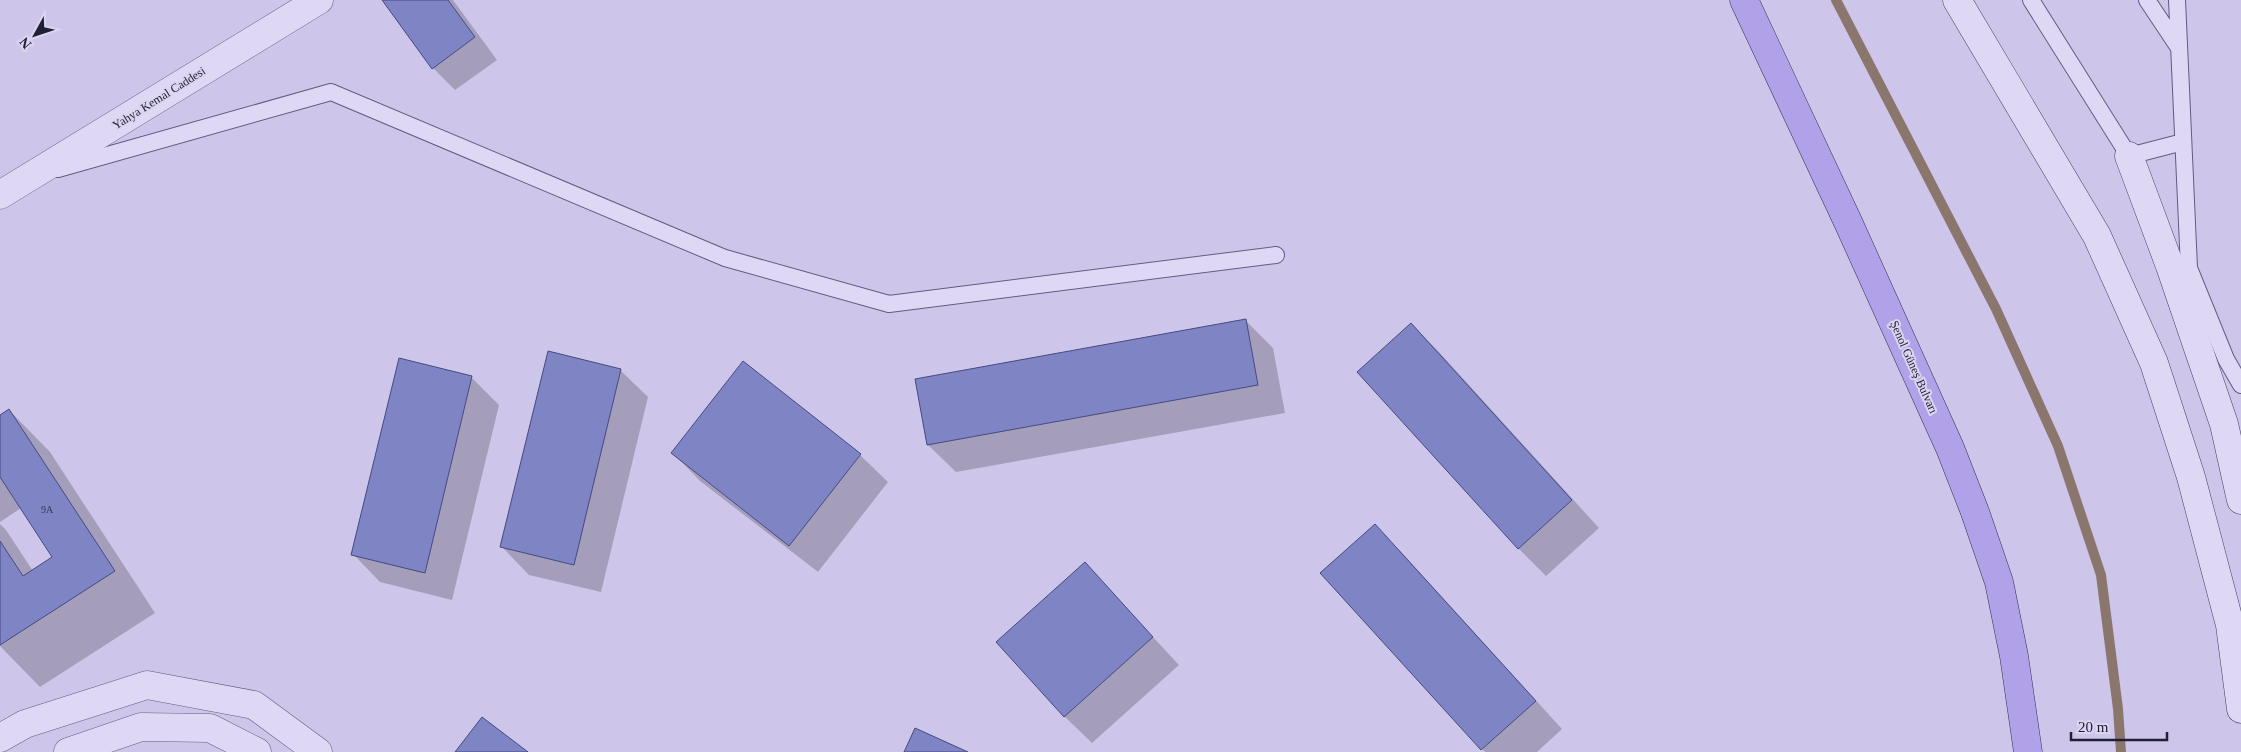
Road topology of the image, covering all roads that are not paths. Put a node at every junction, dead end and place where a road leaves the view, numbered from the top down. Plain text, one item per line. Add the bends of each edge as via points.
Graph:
1 (318, 0) edge
2 (1744, 0) edge
3 (1958, 0) edge
4 (2031, 0) edge
5 (2147, 0) edge
6 (2177, 0) edge
7 (2179, 48) junction
8 (2183, 142) junction
9 (2129, 156) junction
10 (30, 177) junction
11 (0, 195) edge
12 (1276, 255) dead end
13 (2241, 386) edge
14 (2241, 500) edge
15 (2241, 709) edge
16 (0, 738) edge
17 (68, 752) edge
18 (257, 752) edge
19 (318, 752) edge
20 (2028, 752) edge

1 - 10 street, Yahya Kemal Caddesi
2 - 20 main road, Şenol Güneş Bulvarı via 1950,448 1975,512 1999,582
3 - 15 street via 2097,236 2154,363 2191,477 2230,625
4 - 9 lane
5 - 7 lane
6 - 7 lane
7 - 8 lane
8 - 9 lane
8 - 13 lane via 2189,268 2226,359
9 - 14 street via 2224,424
10 - 11 street, Yahya Kemal Caddesi
10 - 12 lane via 331,92 725,258 889,304
16 - 19 street via 25,724 147,685 254,705
17 - 18 street via 141,727 210,728

